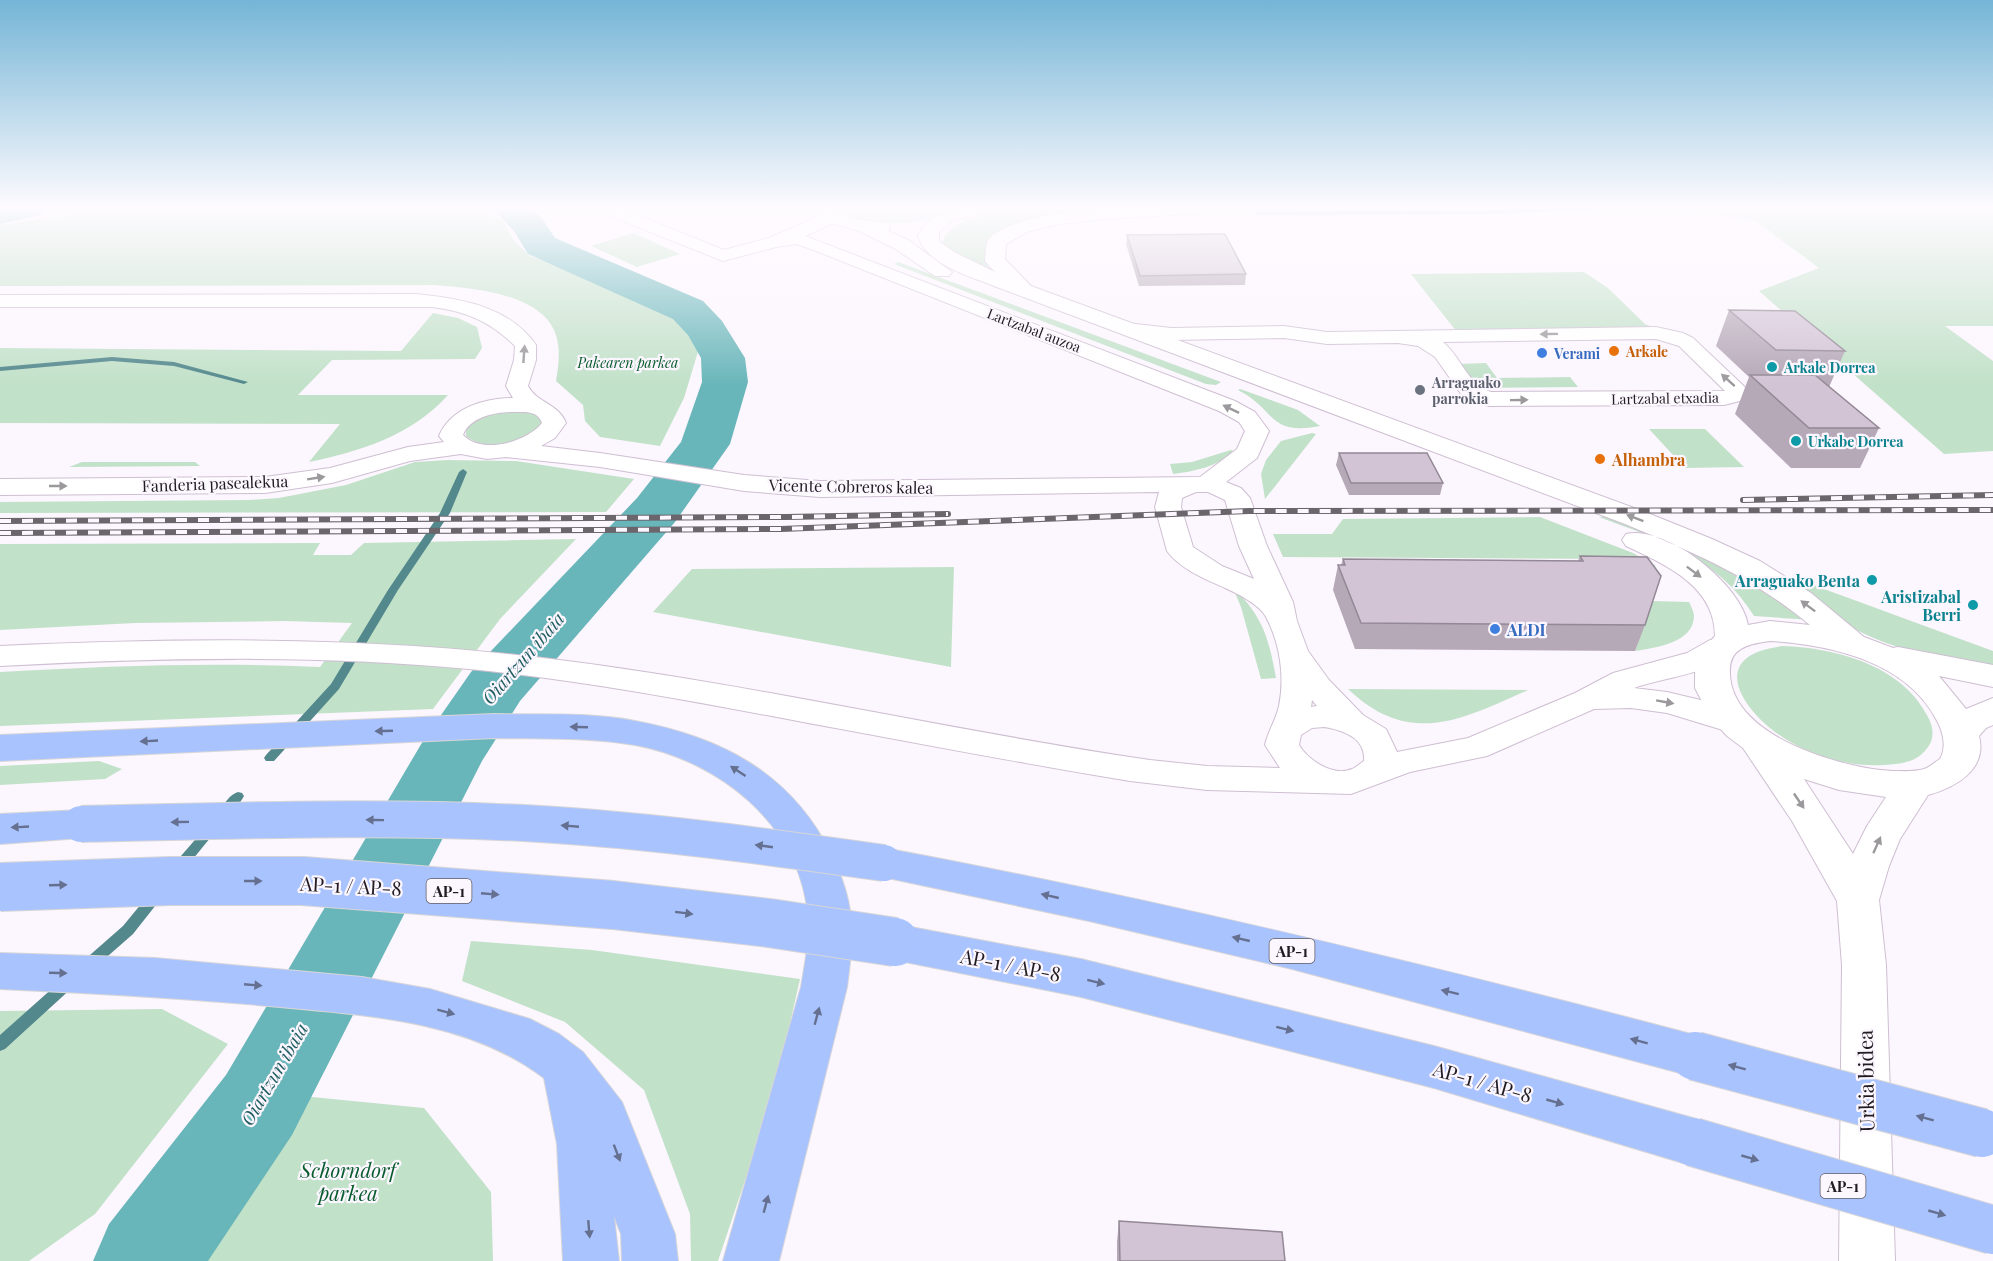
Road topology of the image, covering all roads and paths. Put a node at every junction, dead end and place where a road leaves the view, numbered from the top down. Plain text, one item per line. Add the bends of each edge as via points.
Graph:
1 (874, 267) edge
2 (934, 267) edge
3 (968, 267) edge
4 (997, 267) edge
5 (1041, 297) junction
6 (0, 301) edge
7 (1127, 329) junction
8 (1237, 333) junction
9 (1402, 338) junction
10 (1218, 363) junction
11 (533, 406) junction
12 (551, 429) junction
13 (462, 447) junction
14 (507, 450) junction
15 (1246, 455) junction
16 (600, 460) junction
17 (1111, 484) junction
18 (1204, 484) junction
19 (0, 487) edge
20 (1232, 493) junction
21 (1168, 507) junction
22 (1253, 546) junction
23 (1189, 557) junction
24 (1279, 612) junction
25 (1726, 644) junction
26 (1862, 648) junction
27 (1294, 654) junction
28 (0, 656) edge
29 (1993, 676) edge
30 (1586, 700) junction
31 (1993, 710) edge
32 (1358, 726) junction
33 (1744, 730) junction
34 (1963, 732) junction
35 (1286, 735) junction
36 (0, 748) edge
37 (1444, 755) junction
38 (1374, 771) junction
39 (1229, 778) junction
40 (1331, 781) junction
41 (1916, 783) junction
42 (0, 828) edge
43 (0, 887) edge
44 (1858, 900) junction
45 (0, 971) edge
46 (566, 1067) junction
47 (1987, 1135) edge
48 (1993, 1230) edge
49 (591, 1261) edge
50 (650, 1261) edge
51 (751, 1261) edge
52 (1867, 1261) edge

15 -> 1 street, Lartzabal auzoa via 1257,432 1247,417 1227,406
2 -> 25 main road via 1446,462 1656,548 1695,571 1722,599 1734,628
3 - 5 main road
4 - 5 main road
5 - 7 main road
11 -> 6 street via 518,386 526,345 493,316 460,305 415,300
7 - 8 street, Lartzabal etxadia via 1159,334
7 - 10 main road
8 - 9 street, Lartzabal etxadia
8 - 10 street, Lartzabal etxadia via 1220,338 1211,347 1212,357
9 -> 9 street, Lartzabal etxadia via 1437,347 1466,388 1489,399 1724,398 1738,391 1686,342 1663,334
26 -> 10 main road via 1775,583 1711,549
11 - 12 street, Vicente Cobreros kalea via 549,412 554,423
11 - 13 street via 499,406 467,417 452,429 454,442
12 - 14 street via 539,439
12 - 16 street, Vicente Cobreros kalea via 566,446
13 - 14 street, Fanderia pasealekua
19 -> 13 street, Fanderia pasealekua via 266,484 332,475 408,454
14 - 16 street, Vicente Cobreros kalea
15 - 18 street
15 - 20 street, Lartzabal auzoa
16 - 17 street, Vicente Cobreros kalea via 729,481 820,489
17 - 18 street, Vicente Cobreros kalea
17 - 21 street via 1158,498
18 - 20 street
18 - 21 street via 1176,490 1170,495
20 - 22 street
21 - 23 street via 1181,551
22 - 23 street via 1251,556 1236,563 1209,563
22 - 24 street via 1272,584
23 - 24 street via 1250,588
24 - 27 street
25 - 26 main road via 1748,634 1770,631 1809,634
25 - 30 street via 1698,660 1624,680
25 - 33 main road, Urkia bidea via 1713,659 1712,688 1721,705
26 - 29 main road
26 - 34 main road via 1912,672 1931,687
27 - 32 street via 1318,687
27 - 35 street via 1298,689
28 - 39 street via 257,648 449,657 633,681 1149,772
30 -> 33 street via 1657,700 1709,713
30 - 37 street via 1502,739
31 - 34 main road via 1973,720
32 - 35 street via 1338,718 1311,717
32 - 37 street via 1402,745
32 - 38 street via 1373,736 1381,751
33 - 41 main road via 1781,755 1813,769 1850,780 1887,785
33 -> 44 main road, Urkia bidea via 1807,812
34 - 41 main road via 1964,748 1951,770
35 - 39 street via 1261,764
35 - 40 street via 1293,764
51 -> 36 highway via 824,987 830,946 828,908 820,872 806,841 787,813 736,769 672,741 599,728 494,726
37 - 38 street
38 - 40 street via 1356,780
39 - 40 street
44 -> 41 main road, Urkia bidea via 1881,836
47 -> 42 highway, AP-1, bridge via 1278,948 994,883 884,863 693,836 539,824 373,819
43 -> 48 highway, AP-1 / AP-8 / AP-1, bridge via 303,881 613,905 895,942 1081,978 1434,1067
44 - 52 main road, Urkia bidea via 1864,965
45 -> 46 highway via 155,976 362,996 430,1008 513,1033
46 -> 49 highway via 582,1144
46 -> 50 highway via 604,1118 648,1234

